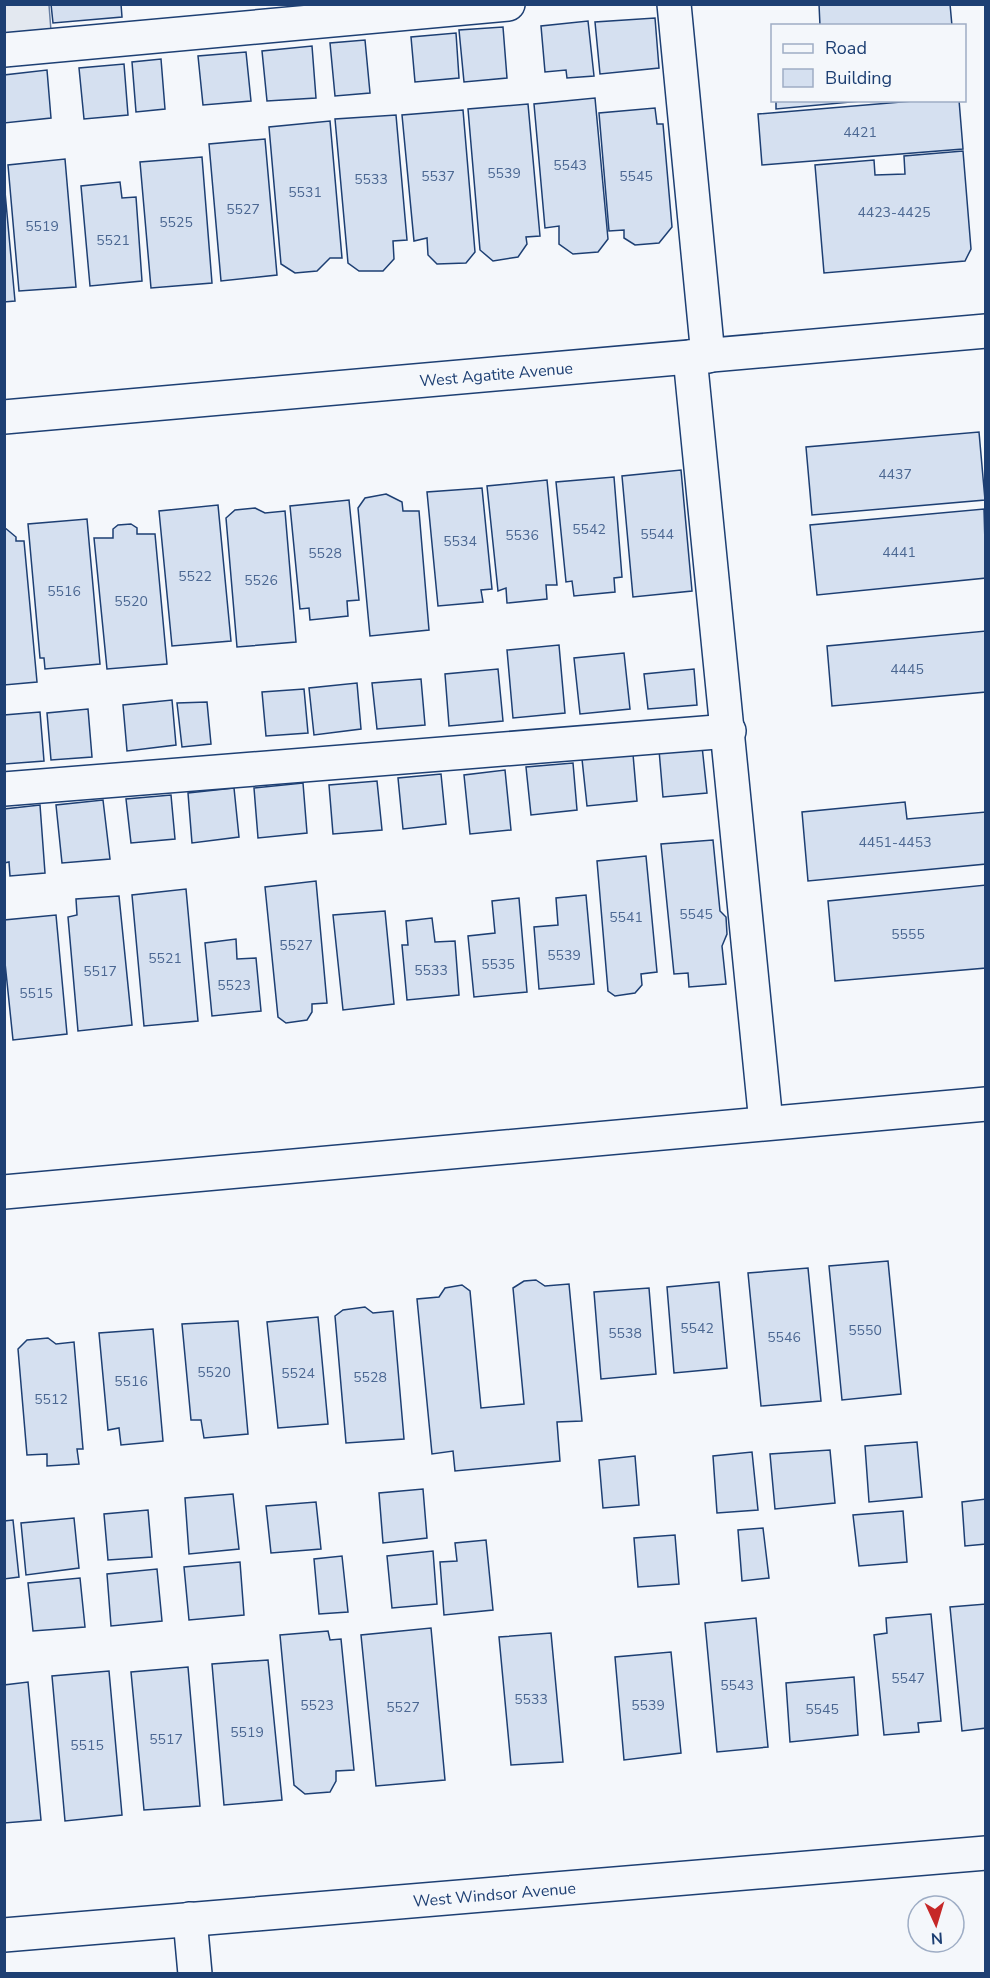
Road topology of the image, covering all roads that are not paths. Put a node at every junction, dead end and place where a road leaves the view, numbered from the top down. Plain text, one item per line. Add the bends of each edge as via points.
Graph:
1 (508, 4) edge
2 (674, 4) edge
3 (4, 50) edge
4 (986, 331) edge
5 (699, 357) junction
6 (4, 417) edge
7 (729, 731) junction
8 (4, 789) edge
9 (986, 1104) edge
10 (766, 1123) junction
11 (4, 1192) edge
12 (986, 1853) edge
13 (190, 1919) junction
14 (4, 1935) edge
15 (195, 1974) edge

1 - 3 street
2 - 5 street
4 - 5 street, West Agatite Avenue
5 - 6 street, West Agatite Avenue
5 - 7 street
7 - 8 street
7 - 10 street
9 - 10 street
10 - 11 street
12 - 13 street, West Windsor Avenue
13 - 14 street, West Windsor Avenue
13 - 15 street

